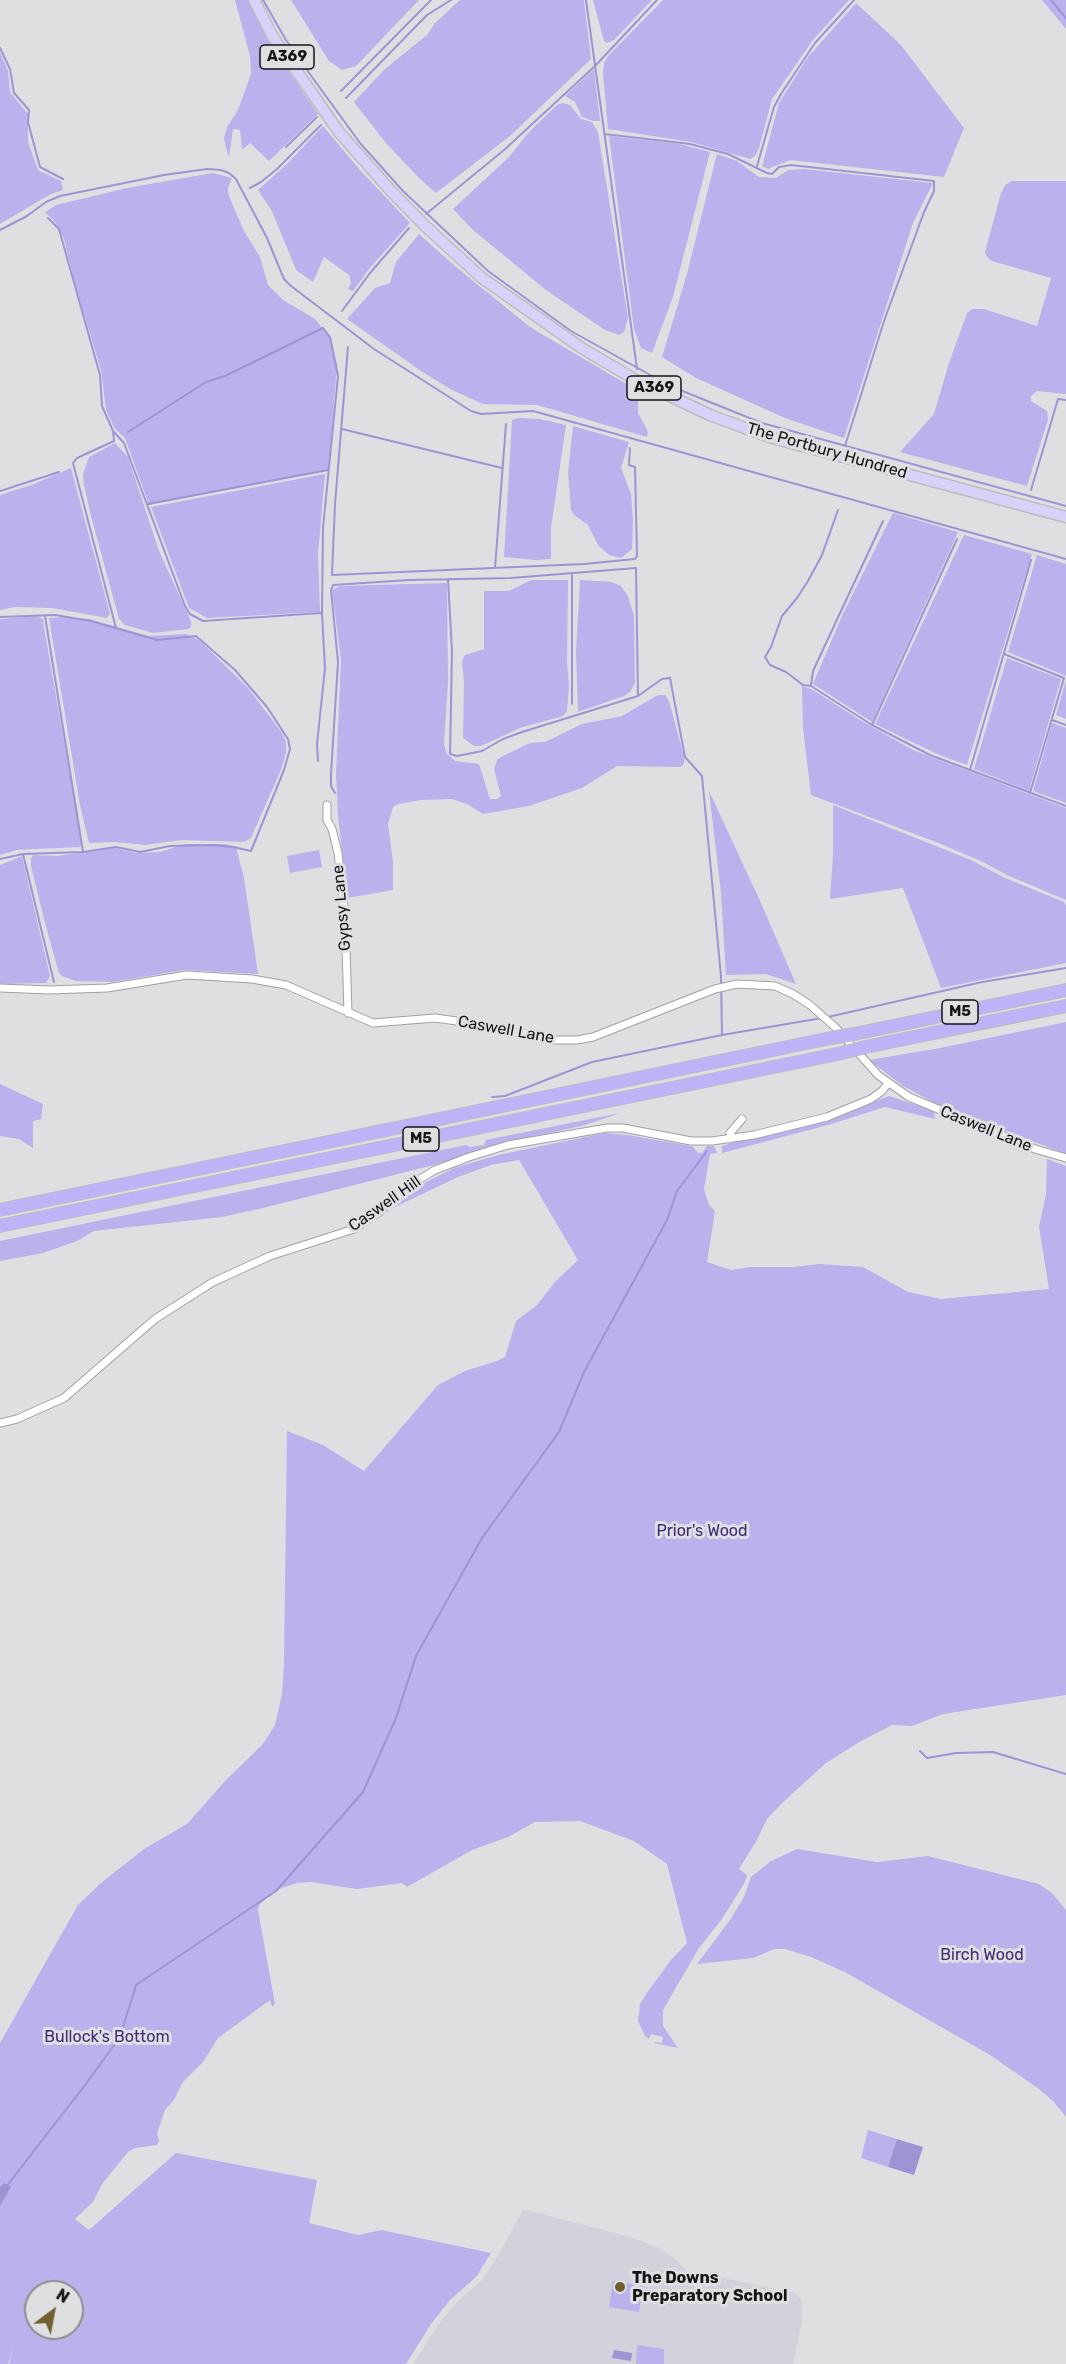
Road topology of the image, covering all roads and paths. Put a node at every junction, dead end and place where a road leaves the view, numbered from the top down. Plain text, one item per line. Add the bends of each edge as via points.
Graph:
1 (254, 0) edge
2 (1066, 517) edge
3 (327, 805) dead end
4 (0, 988) edge
5 (1066, 990) edge
6 (1066, 1006) edge
7 (348, 1013) junction
8 (888, 1083) junction
9 (730, 1133) dead end
10 (744, 1137) junction
11 (1066, 1158) edge
12 (0, 1210) edge
13 (0, 1226) edge
14 (0, 1423) edge

1 - 2 main road, The Portbury Hundred / A369 via 273,37 339,132 390,190 483,278 583,349 636,380 769,437
3 - 7 street, Gypsy Lane via 327,820 338,853 345,916
4 - 7 street, Caswell Lane via 107,988 187,975 252,979 286,985
5 - 12 highway, M5, bridge
6 - 13 highway, M5, bridge
7 - 8 street, Caswell Lane via 373,1023 435,1018 543,1038 577,1040 715,989 737,984 775,986 810,1005
8 - 10 street, Caswell Hill via 871,1099 827,1117
8 - 11 street, Caswell Lane via 909,1097
9 - 10 street via 741,1121
10 - 14 street, Caswell Hill via 691,1141 607,1128 508,1145 446,1166 410,1185 354,1229 270,1256 213,1282 155,1319 64,1398

